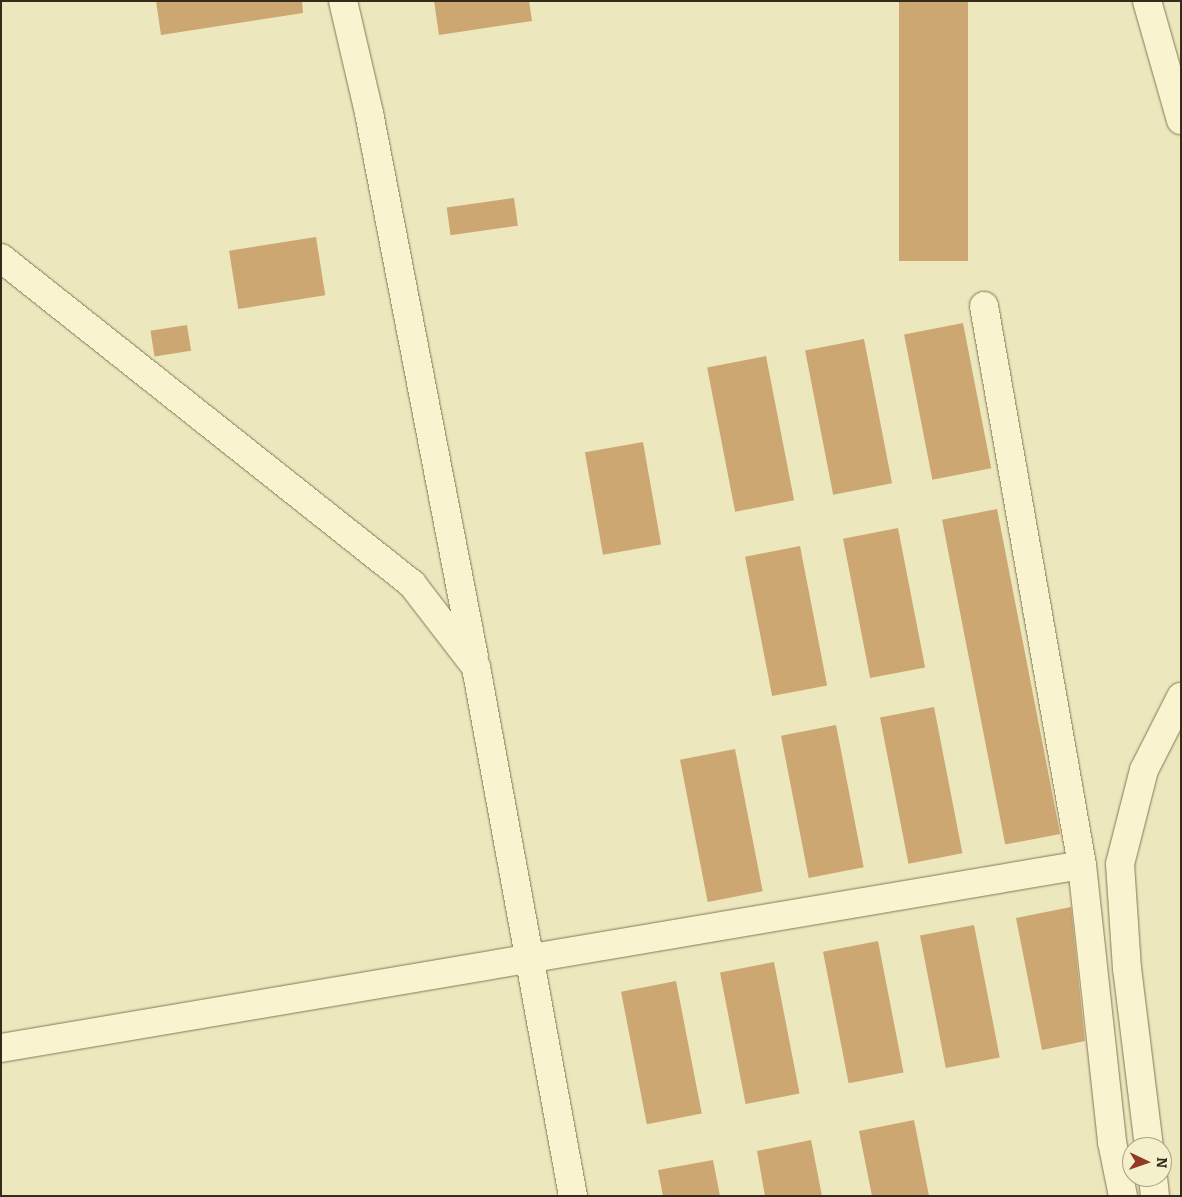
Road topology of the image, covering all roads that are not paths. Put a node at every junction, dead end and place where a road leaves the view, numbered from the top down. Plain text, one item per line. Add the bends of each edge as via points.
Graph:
1 (344, 1) edge
2 (1147, 1) edge
3 (1181, 120) edge
4 (1, 258) edge
5 (984, 306) dead end
6 (476, 667) junction
7 (1181, 697) edge
8 (1082, 865) junction
9 (529, 959) junction
10 (1, 1048) edge
11 (1148, 1137) edge
12 (573, 1196) edge
13 (1123, 1196) edge

1 - 6 street via 369,113
2 - 3 street
4 - 6 street via 412,584
5 - 8 street
6 - 9 street
7 - 11 street via 1144,770 1120,864 1126,969
8 - 9 street
8 - 13 street via 1112,1142
9 - 10 street
9 - 12 street

